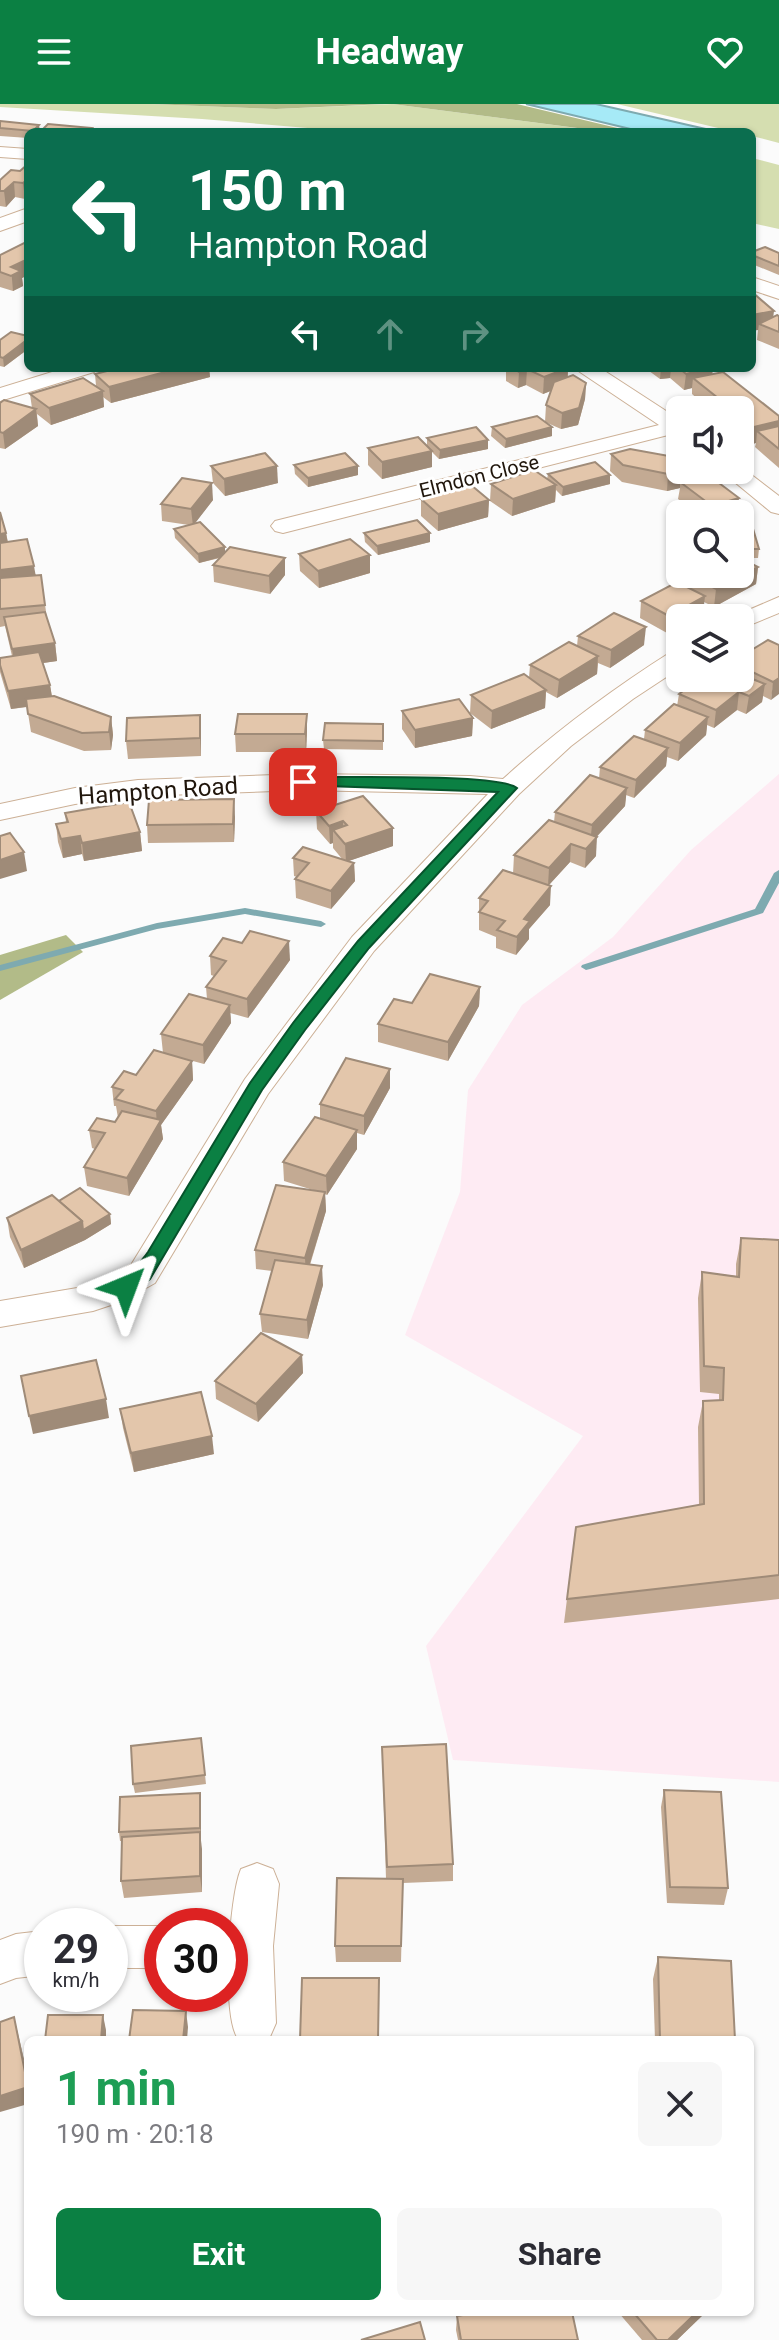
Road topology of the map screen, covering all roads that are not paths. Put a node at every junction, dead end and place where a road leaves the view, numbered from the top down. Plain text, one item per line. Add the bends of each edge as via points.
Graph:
1 (0, 152) edge
2 (24, 154) edge
3 (24, 216) edge
4 (0, 225) edge
5 (756, 284) edge
6 (779, 293) edge
7 (74, 372) edge
8 (592, 372) edge
9 (0, 395) edge
10 (666, 420) edge
11 (666, 431) edge
12 (749, 484) edge
13 (779, 507) edge
14 (283, 526) dead end
15 (779, 604) edge
16 (754, 616) edge
17 (666, 666) edge
18 (509, 788) junction
19 (0, 812) edge
20 (0, 1314) edge
21 (257, 1884) dead end
22 (248, 1919) edge
23 (24, 1955) edge
24 (0, 1962) edge
25 (248, 1991) edge
26 (253, 2023) dead end

1 - 2 street
3 - 4 street
5 - 6 street
7 - 9 street
8 - 10 street
11 - 14 street, Elmdon Close
12 - 13 street
15 - 16 street
17 - 18 street via 574,731
18 - 19 street, Hampton Road via 303,782 138,788
18 - 20 street via 363,944 299,1026 143,1274 106,1296
21 - 22 street
23 - 24 street
25 - 26 street

